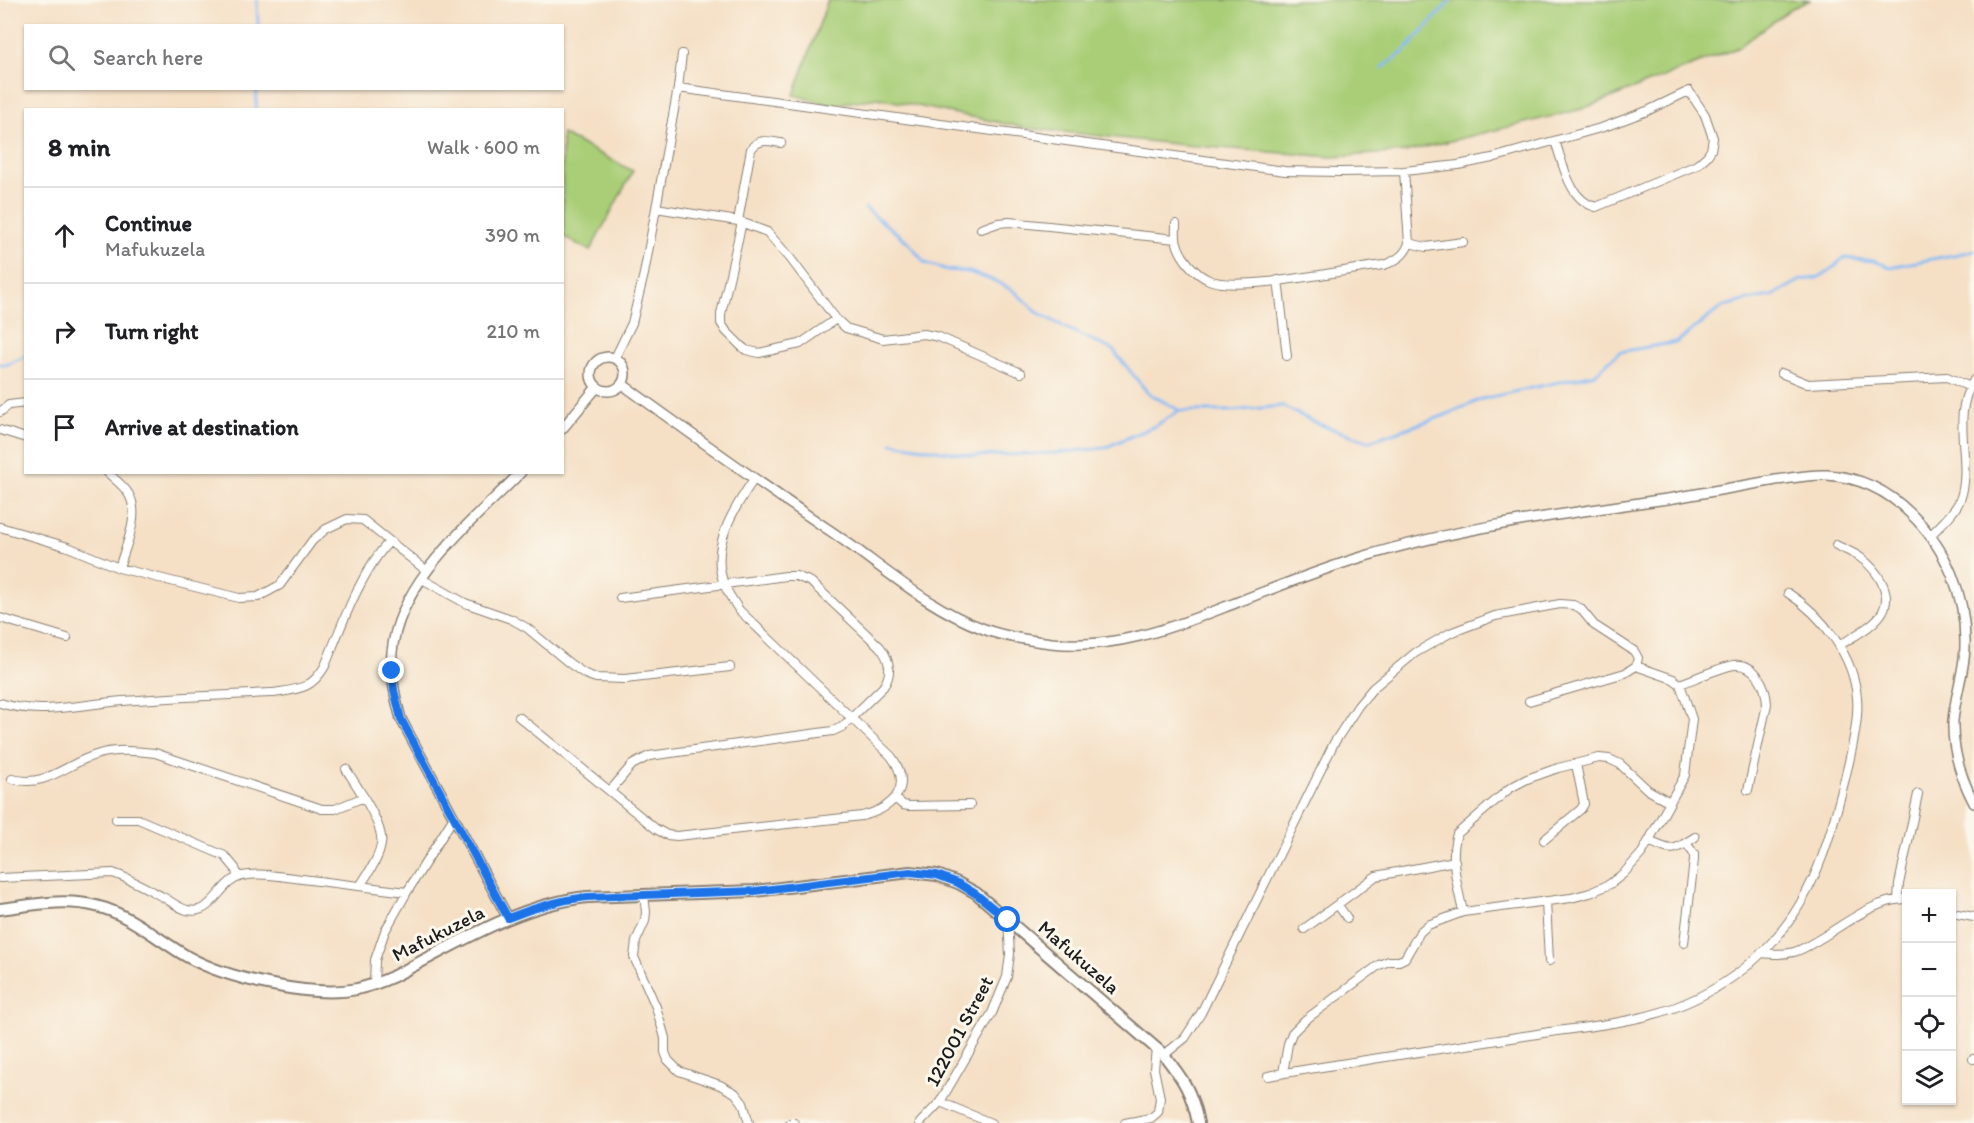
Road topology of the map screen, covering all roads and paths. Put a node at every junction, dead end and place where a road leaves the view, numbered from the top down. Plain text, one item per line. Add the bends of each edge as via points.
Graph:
1 (682, 54) dead end
2 (678, 87) junction
3 (1555, 141) junction
4 (780, 143) dead end
5 (1404, 171) junction
6 (656, 208) junction
7 (740, 221) junction
8 (1176, 224) dead end
9 (981, 229) dead end
10 (1176, 239) junction
11 (1463, 242) dead end
12 (1409, 243) junction
13 (1278, 280) junction
14 (836, 319) junction
15 (1287, 356) dead end
16 (615, 358) junction
17 (1021, 373) dead end
18 (1781, 373) dead end
19 (622, 384) junction
20 (1972, 384) edge
21 (597, 387) junction
22 (24, 403) edge
23 (0, 412) edge
24 (564, 427) edge
25 (0, 430) edge
26 (24, 437) edge
27 (110, 474) edge
28 (519, 474) edge
29 (754, 479) junction
30 (0, 526) edge
31 (1930, 536) junction
32 (389, 542) junction
33 (1836, 545) dead end
34 (119, 568) junction
35 (425, 575) junction
36 (723, 584) junction
37 (1788, 593) dead end
38 (620, 598) dead end
39 (0, 618) edge
40 (68, 638) dead end
41 (1839, 646) junction
42 (1636, 666) junction
43 (730, 667) dead end
44 (1680, 684) junction
45 (1529, 701) dead end
46 (0, 703) edge
47 (519, 717) dead end
48 (851, 718) junction
49 (1576, 764) junction
50 (346, 769) dead end
51 (12, 779) dead end
52 (1748, 790) dead end
53 (610, 791) junction
54 (1918, 794) dead end
55 (364, 797) junction
56 (895, 798) junction
57 (1670, 802) junction
58 (1974, 803) edge
59 (970, 805) dead end
60 (454, 817) junction
61 (116, 819) dead end
62 (1695, 837) dead end
63 (1544, 840) dead end
64 (1648, 841) junction
65 (1686, 843) junction
66 (1455, 861) junction
67 (238, 877) junction
68 (0, 878) edge
69 (360, 886) junction
70 (407, 892) junction
71 (644, 895) junction
72 (1902, 899) edge
73 (1546, 901) junction
74 (1338, 905) junction
75 (0, 909) edge
76 (1463, 912) junction
77 (1956, 914) edge
78 (1974, 917) edge
79 (508, 918) junction
80 (1347, 918) dead end
81 (1008, 920) junction
82 (1304, 929) dead end
83 (1684, 944) dead end
84 (1761, 953) junction
85 (1549, 961) dead end
86 (374, 984) junction
87 (1160, 1051) junction
88 (1283, 1073) junction
89 (1268, 1076) dead end
90 (940, 1102) junction
91 (749, 1123) edge
92 (920, 1123) edge
93 (991, 1123) edge
94 (1125, 1123) edge
95 (1198, 1123) edge

1 - 2 street
2 - 5 street via 1285,171
2 - 6 street
3 - 3 street via 1624,120 1689,91 1705,115 1713,138 1712,150 1697,165 1596,207 1587,204 1572,187
3 - 5 street via 1458,165
4 - 7 street via 764,140 751,149
5 - 12 street
6 - 7 street
6 - 16 street via 632,323
7 - 14 street via 774,238
7 - 14 street via 721,314 726,332 746,350 759,352 800,344
8 - 10 street
9 - 10 street via 1009,222
10 - 13 street via 1188,263 1208,280 1232,285
11 - 12 street via 1426,247
12 - 13 street via 1397,259 1384,265
13 - 15 street
14 - 17 street via 846,328 883,339 924,334 939,337
16 - 19 street via 623,366
16 - 21 street via 605,357 593,365 592,379
18 - 20 street via 1808,384 1947,377
19 - 21 street via 607,391
19 - 29 street
20 - 31 street via 1963,411 1963,487 1952,512
21 - 24 street
22 - 23 street via 9,405
25 - 26 street
27 - 34 street via 129,493 134,512
28 - 35 street
29 - 31 street via 948,613 984,630 1055,644 1110,642 1153,634 1314,572 1469,530 1802,476 1825,475 1875,487 1912,515
29 - 36 street via 736,504 723,536
30 - 34 street
31 - 58 street via 1946,557 1963,611 1965,647 1953,722 1961,775
32 - 34 street via 363,520 347,519 312,541 280,585 250,598
32 - 35 street
32 - 46 street via 365,576 325,666 308,686 274,693 31,708
33 - 41 street via 1862,558 1884,586 1886,598 1884,610 1875,621
35 - 43 street via 465,603 527,628 585,674 596,678 625,679
35 - 60 street via 401,615 395,634 394,690 401,719
36 - 38 street
36 - 48 street via 739,610
36 - 48 street via 786,576 804,578 880,647 889,662 887,681
37 - 41 street via 1804,603
39 - 40 street
41 - 84 street via 1853,675 1858,699 1840,801 1822,861 1798,907
42 - 44 street
42 - 45 street via 1625,673
42 - 87 street via 1638,658 1634,651 1594,625 1580,608 1560,604 1495,616 1450,633 1415,653 1373,688 1334,743 1201,1013 1185,1038
44 - 52 street via 1735,665 1754,672 1761,680 1767,704
44 - 57 street via 1692,719 1684,775
47 - 53 street
48 - 53 street via 833,731 649,756 632,765
48 - 56 street via 895,762 900,778
49 - 57 street via 1609,759
49 - 63 street via 1584,804
49 - 66 street via 1510,788 1457,834 1453,844
50 - 55 street
51 - 55 street via 37,782 82,759 127,751 155,753 322,809 335,809
53 - 56 street via 656,829 677,836 862,816 878,812
54 - 72 street via 1899,884
55 - 69 street via 381,834 381,844
56 - 59 street via 909,807
57 - 64 street
60 - 70 street
60 - 79 street
61 - 67 street via 138,819 225,856
62 - 65 street
64 - 65 street via 1668,849
64 - 73 street via 1642,853 1610,884 1590,893
65 - 83 street via 1694,860
66 - 74 street via 1376,876
66 - 76 street
67 - 68 street via 224,886 207,907 197,910 186,910 113,873
67 - 69 street via 255,875
69 - 70 street
70 - 86 street via 379,945
71 - 79 main road, Mafukuzela via 564,900
71 - 81 main road, Mafukuzela via 755,891 910,872 937,875 958,883
71 - 91 street via 645,921 634,957 656,1007 668,1060 679,1071 735,1093 743,1102
72 - 84 street via 1876,905 1793,952
73 - 76 street
73 - 85 street
74 - 80 street
74 - 82 street
75 - 86 main road, Mafukuzela via 53,902 95,905 126,918 210,968 298,989 338,991
76 - 88 street via 1428,925 1405,957 1379,965 1305,1020 1287,1044
77 - 78 street
79 - 86 main road, Mafukuzela
81 - 87 main road, Mafukuzela
81 - 90 street, 122001 Street via 1007,977 992,1013
84 - 88 street via 1748,966 1688,1002 1644,1016
87 - 94 street via 1154,1069 1160,1098 1158,1112 1151,1118
87 - 95 main road, Mafukuzela via 1185,1082
88 - 89 street
90 - 92 street
90 - 93 street, 122001 Street

